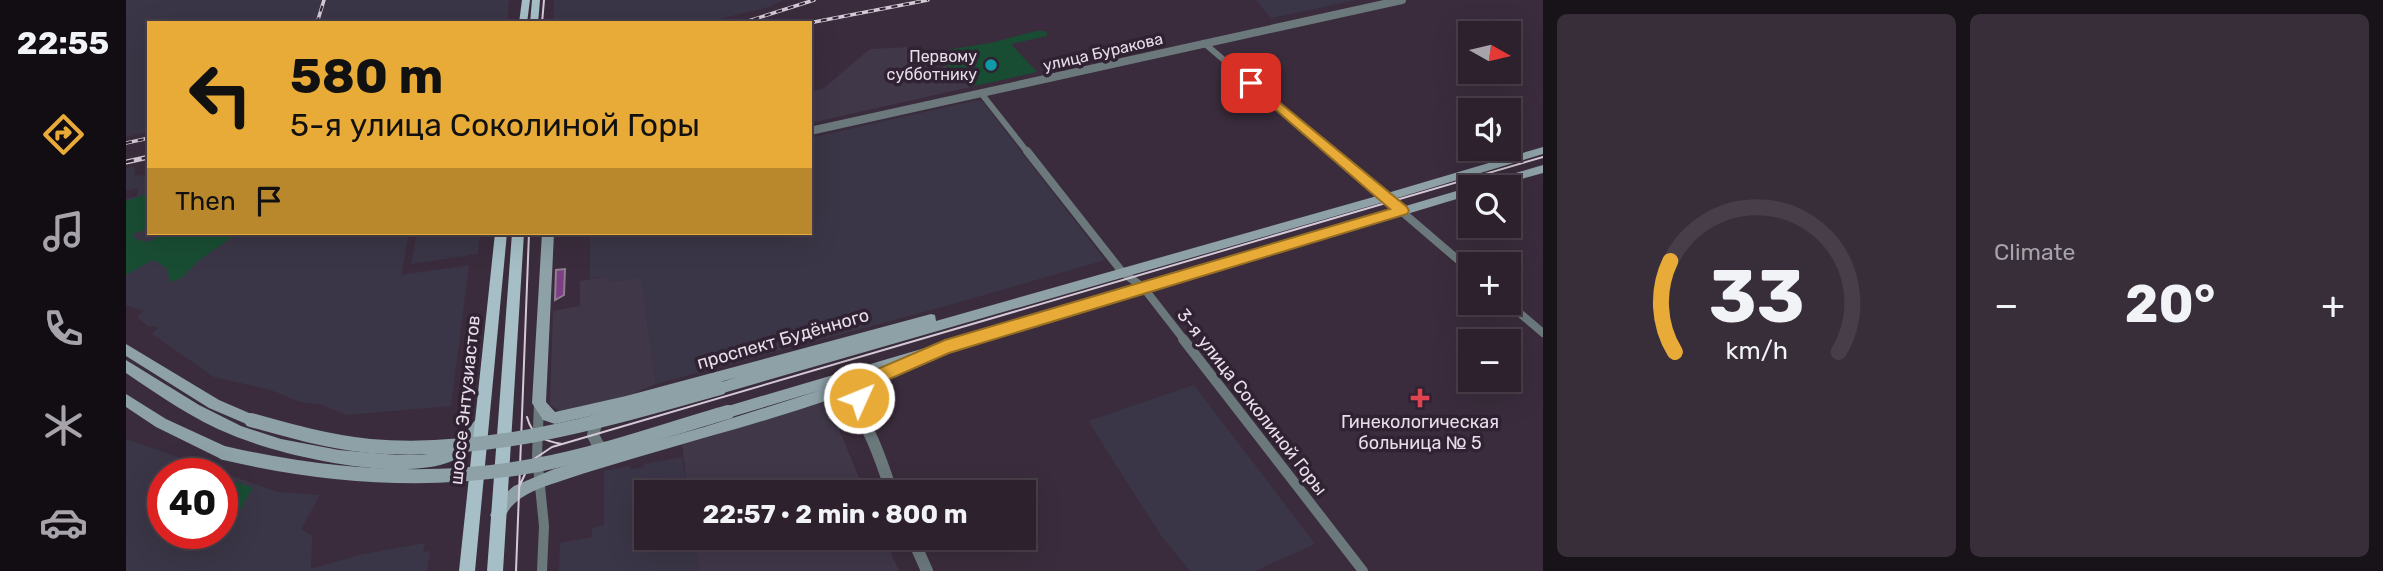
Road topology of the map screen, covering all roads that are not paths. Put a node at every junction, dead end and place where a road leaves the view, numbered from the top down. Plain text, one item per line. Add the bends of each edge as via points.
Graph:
1 (526, 0) edge
2 (536, 0) edge
3 (1402, 0) edge
4 (523, 21) edge
5 (534, 21) edge
6 (1204, 43) junction
7 (981, 93) junction
8 (812, 131) edge
9 (1543, 150) edge
10 (1543, 169) edge
11 (1521, 175) edge
12 (1458, 195) edge
13 (1387, 197) junction
14 (1402, 211) junction
15 (501, 235) edge
16 (517, 235) edge
17 (547, 235) edge
18 (1458, 260) edge
19 (1123, 273) junction
20 (1143, 287) junction
21 (1044, 295) junction
22 (1521, 314) edge
23 (1543, 333) edge
24 (128, 350) edge
25 (126, 366) edge
26 (885, 370) junction
27 (865, 382) junction
28 (830, 393) junction
29 (126, 400) edge
30 (177, 400) junction
31 (539, 403) junction
32 (614, 405) junction
33 (482, 421) junction
34 (863, 425) junction
35 (623, 456) junction
36 (887, 480) edge
37 (539, 481) junction
38 (498, 515) junction
39 (918, 550) edge
40 (467, 571) edge
41 (495, 571) edge
42 (542, 571) edge
43 (927, 571) edge
44 (1363, 571) edge

1 - 4 main road
2 - 5 main road
3 - 6 street, улица Буракова
6 - 7 street, улица Буракова
6 - 13 street
7 - 8 street, улица Буракова
7 - 19 street, 3-я улица Соколиной Горы
9 - 13 main road, проспект Будённого
10 - 11 main road
12 - 14 main road
13 - 14 street
13 - 19 main road, проспект Будённого
14 - 18 street
14 - 20 main road
15 - 33 main road, шоссе Энтузиастов
16 - 38 main road
17 - 31 main road
19 - 20 street, 3-я улица Соколиной Горы
19 - 21 main road, проспект Будённого
20 - 26 main road via 945,347
20 - 44 street, 3-я улица Соколиной Горы
21 - 24 main road, проспект Будённого, bridge via 563,432 487,444 384,446 278,430 214,404
21 - 32 main road, проспект Будённого via 904,325
22 - 23 street
24 - 30 main road
25 - 30 main road
26 - 27 main road
26 - 29 main road, bridge via 573,457 460,475 357,476 298,470 224,453 161,423
27 - 28 main road
27 - 34 street via 859,398
28 - 34 street via 849,401
28 - 35 main road
30 - 33 main road via 268,441 365,458 442,458 473,436
31 - 32 main road, проспект Будённого via 555,418
31 - 37 street
32 - 35 street via 598,418 593,435 602,448
33 - 40 main road, шоссе Энтузиастов
34 - 36 street
35 - 37 main road
37 - 38 main road via 519,491
37 - 42 street
38 - 41 main road
39 - 43 street

